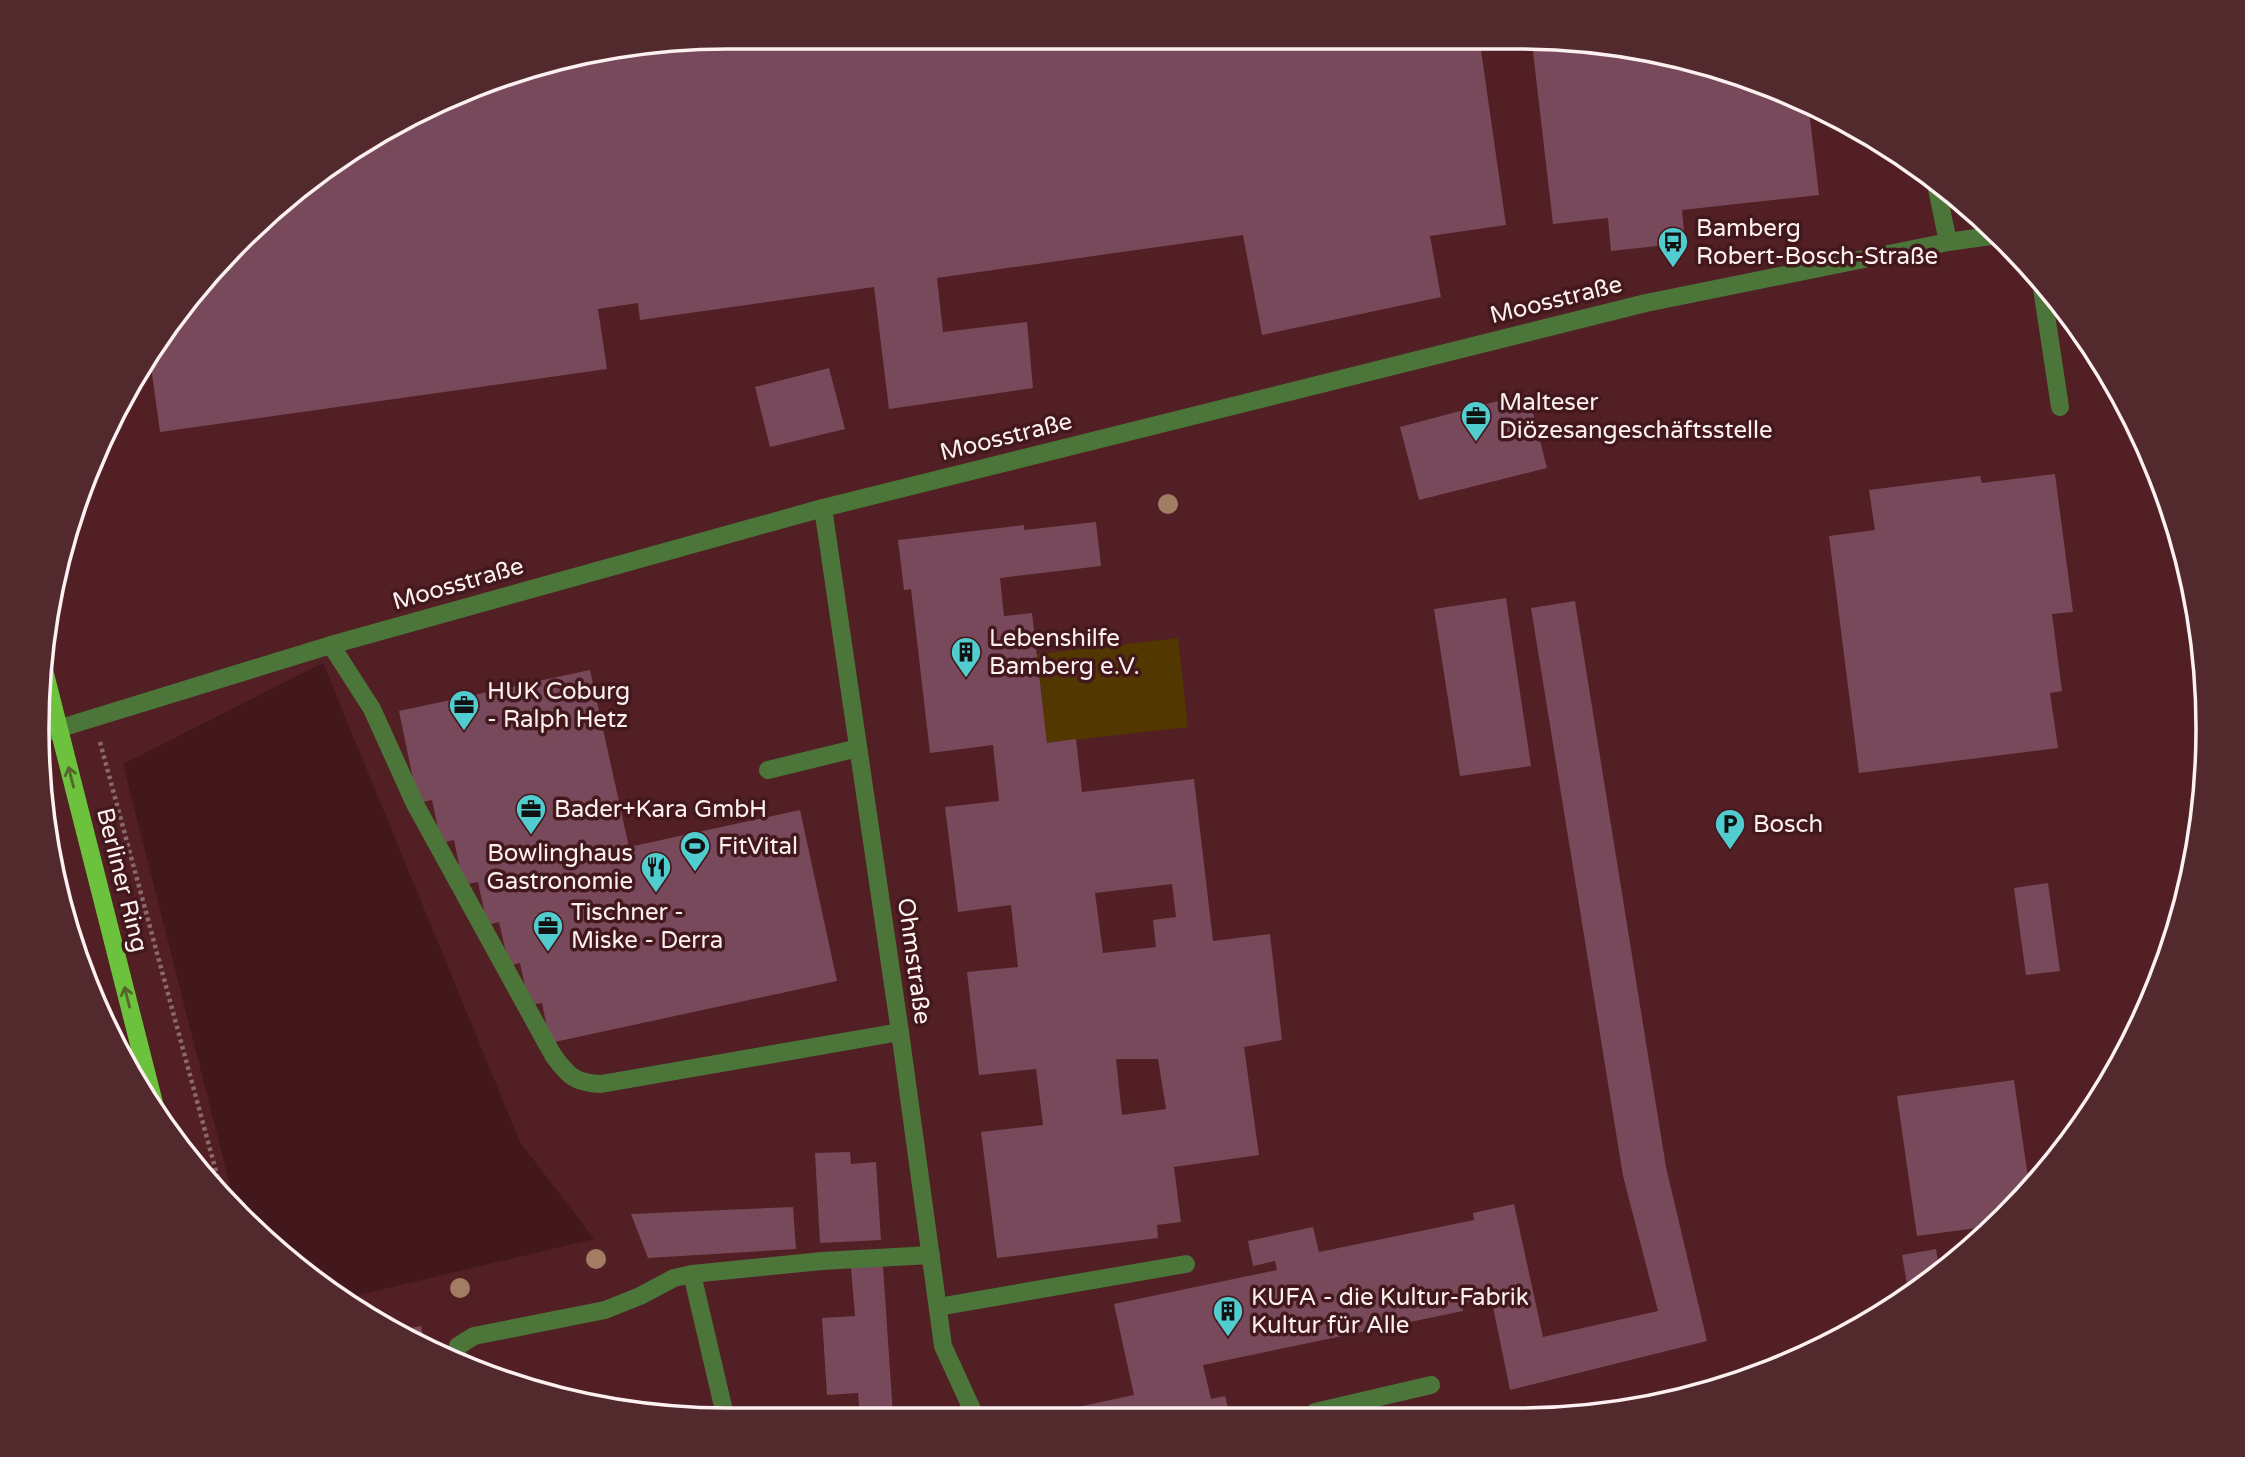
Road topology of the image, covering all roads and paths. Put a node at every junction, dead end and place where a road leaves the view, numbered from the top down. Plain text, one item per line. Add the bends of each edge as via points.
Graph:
1 (1938, 196) edge
2 (1985, 237) edge
3 (1948, 242) junction
4 (2044, 300) edge
5 (2060, 407) dead end
6 (823, 508) junction
7 (331, 645) junction
8 (50, 695) edge
9 (93, 718) junction
10 (58, 729) junction
11 (49, 732) edge
12 (858, 748) junction
13 (768, 770) dead end
14 (900, 1032) junction
15 (148, 1081) edge
16 (218, 1177) edge
17 (931, 1255) junction
18 (1186, 1264) dead end
19 (692, 1274) junction
20 (938, 1307) junction
21 (457, 1351) edge
22 (1431, 1385) dead end
23 (723, 1408) edge
24 (971, 1408) edge
25 (1332, 1408) edge

1 - 3 street
2 - 3 street, Moosstraße
3 - 6 street, Moosstraße via 1646,303
4 - 5 street
6 - 7 street, Moosstraße
6 - 12 street, Ohmstraße
7 - 9 street, Moosstraße
7 - 14 street via 372,709 415,804 553,1055 574,1079 601,1084
8 - 10 main road, Berliner Ring
9 - 10 street, Moosstraße
9 - 16 path
10 - 11 street, Moosstraße
15 -> 10 main road, Berliner Ring
12 - 13 street
12 - 14 street, Ohmstraße
14 - 17 street, Ohmstraße
17 - 19 street
17 - 20 street, Ohmstraße
18 - 20 street
19 - 21 street via 605,1310 474,1336
19 - 23 street
20 - 24 street, Ohmstraße via 943,1346
22 - 25 street

